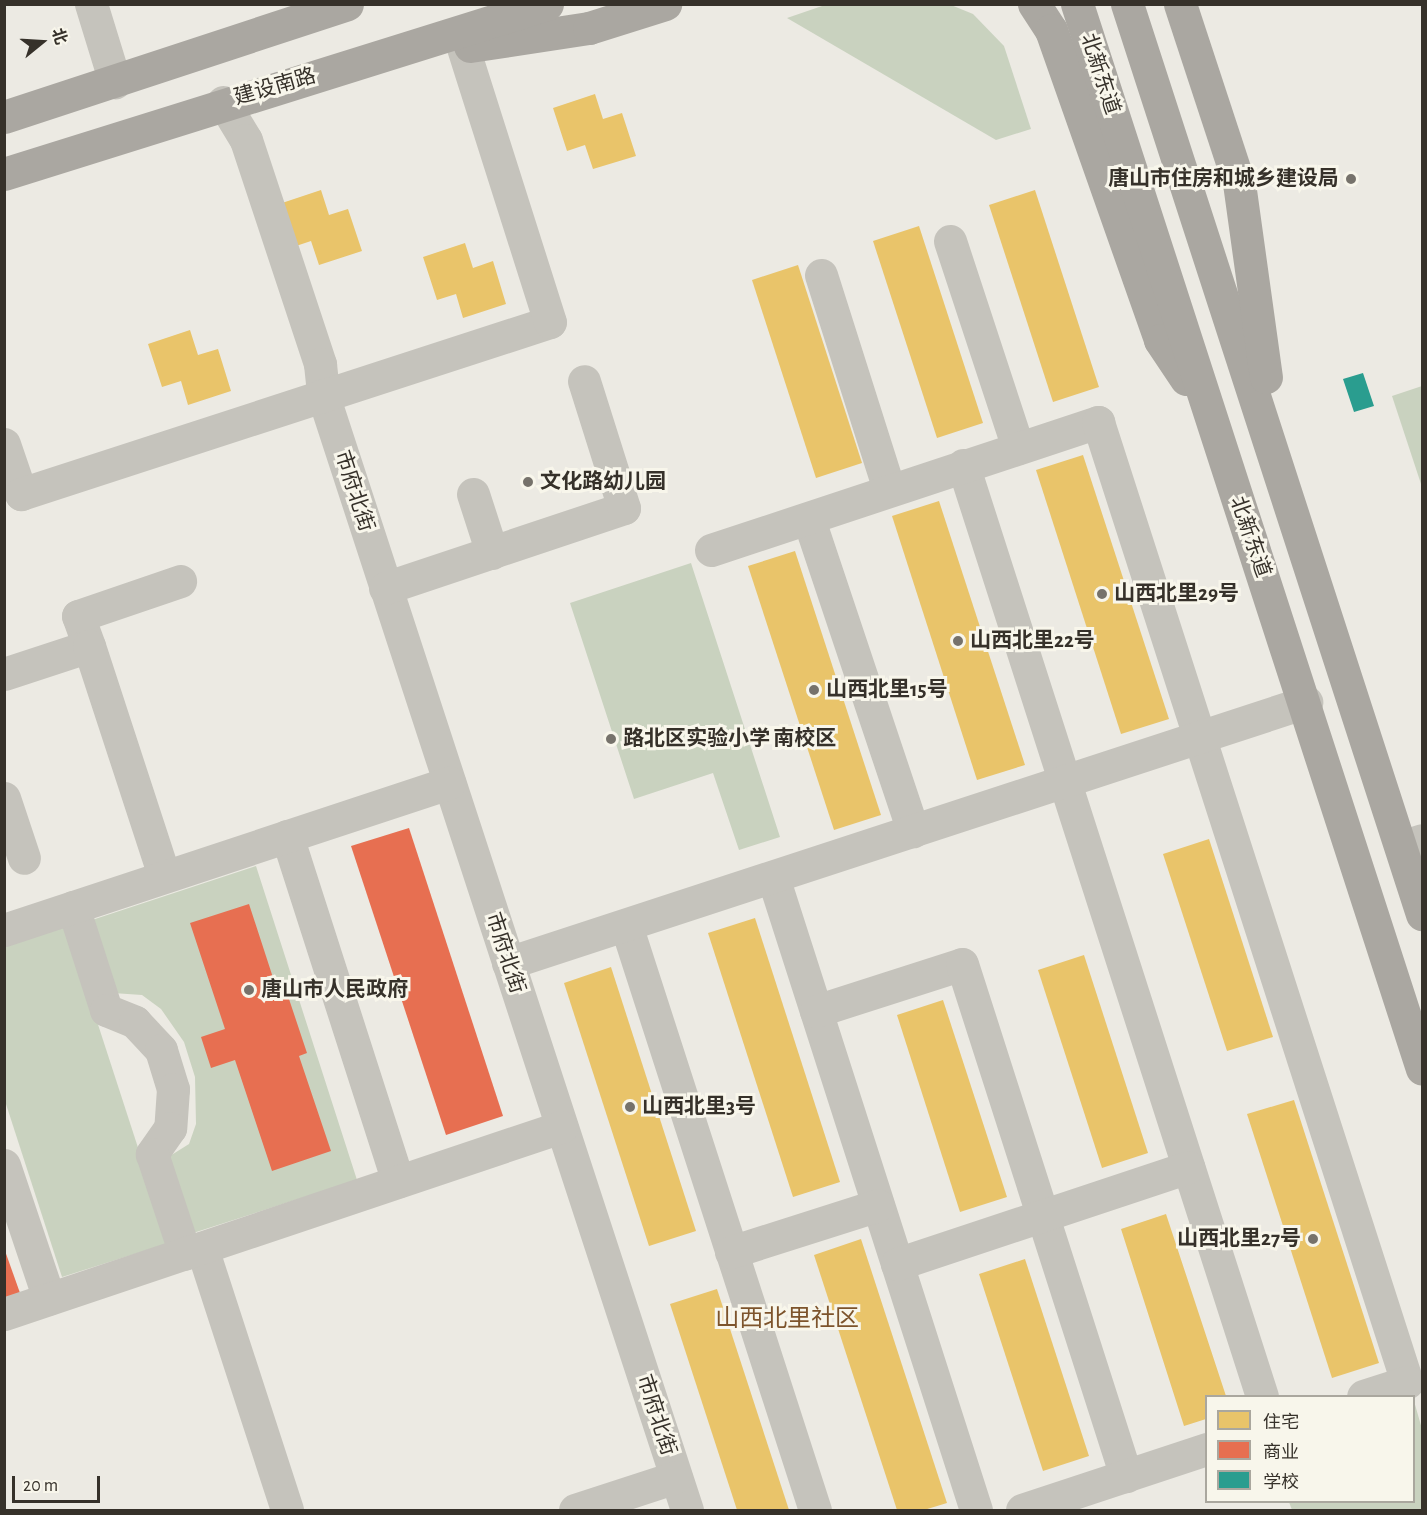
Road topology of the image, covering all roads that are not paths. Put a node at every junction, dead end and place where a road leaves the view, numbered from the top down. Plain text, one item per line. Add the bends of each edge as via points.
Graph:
1 (91, 4) edge
2 (347, 4) edge
3 (547, 4) edge
4 (665, 4) edge
5 (1034, 4) edge
6 (1077, 4) edge
7 (1127, 4) edge
8 (1180, 4) edge
9 (448, 45) junction
10 (115, 82) junction
11 (223, 102) junction
12 (4, 117) edge
13 (4, 174) edge
14 (950, 242) dead end
15 (820, 275) dead end
16 (584, 381) dead end
17 (322, 395) junction
18 (1209, 414) junction
19 (4, 444) edge
20 (1017, 448) junction
21 (1278, 462) junction
22 (963, 465) junction
23 (889, 489) junction
24 (473, 494) dead end
25 (811, 526) dead end
26 (711, 550) dead end
27 (492, 553) junction
28 (180, 581) dead end
29 (386, 588) junction
30 (89, 646) junction
31 (4, 674) edge
32 (1305, 702) junction
33 (1200, 738) junction
34 (1065, 782) junction
35 (449, 783) junction
36 (4, 798) edge
37 (914, 831) junction
38 (287, 836) junction
39 (1412, 843) edge
40 (24, 858) dead end
41 (164, 876) junction
42 (772, 877) junction
43 (73, 907) junction
44 (1422, 914) edge
45 (626, 925) junction
46 (4, 930) edge
47 (508, 963) junction
48 (816, 1011) junction
49 (1422, 1069) edge
50 (561, 1127) junction
51 (4, 1165) edge
52 (1188, 1167) junction
53 (398, 1182) junction
54 (878, 1205) junction
55 (1042, 1216) junction
56 (194, 1251) junction
57 (731, 1252) junction
58 (897, 1264) junction
59 (49, 1299) junction
60 (4, 1314) edge
61 (1262, 1395) edge
62 (1366, 1395) edge
63 (1205, 1449) edge
64 (1126, 1476) junction
65 (676, 1478) junction
66 (286, 1510) edge
67 (575, 1510) edge
68 (687, 1510) edge
69 (814, 1510) edge
70 (976, 1510) edge
71 (1022, 1510) edge

1 - 10 street
2 - 10 main road
3 - 9 main road, 建设南路
4 - 9 main road via 589,28
5 - 18 main road via 1051,30 1160,340
6 - 18 main road, 北新东道
7 - 21 main road
8 - 21 main road via 1239,183
9 - 11 main road, 建设南路
9 - 17 street via 550,322
10 - 12 main road
11 - 13 main road, 建设南路
11 - 17 street, 市府北街 via 230,146 303,370
14 - 20 street
15 - 23 street
16 - 27 street via 624,508
17 - 19 street via 21,494
17 - 29 street, 市府北街
18 - 32 main road, 北新东道
20 - 22 street
20 - 33 street via 1098,422
21 - 39 main road
22 - 23 street
22 - 34 street
23 - 26 street
24 - 27 street
25 - 37 street
27 - 29 street
28 - 30 street via 78,616
29 - 35 street, 市府北街
30 - 31 street
30 - 41 street
32 - 33 street
32 - 49 main road, 北新东道
33 - 34 street
33 - 62 street via 1407,1382
34 - 37 street
34 - 52 street
35 - 38 street
35 - 47 street, 市府北街
36 - 40 street
37 - 42 street
38 - 41 street
38 - 53 street
39 - 44 main road
41 - 43 street
42 - 45 street
42 - 48 street
43 - 46 street
43 - 56 street via 106,1010 135,1022 161,1050 173,1089 170,1128 152,1154
45 - 47 street
45 - 57 street
47 - 50 street, 市府北街
48 - 54 street
48 - 55 street via 962,964
50 - 53 street
50 - 65 street, 市府北街
51 - 59 street
52 - 55 street
52 - 61 street
53 - 56 street
54 - 57 street
54 - 58 street
55 - 58 street
55 - 64 street
56 - 59 street
56 - 66 street
57 - 69 street
58 - 70 street
59 - 60 street
63 - 64 street
64 - 71 street
65 - 67 street
65 - 68 street, 市府北街

